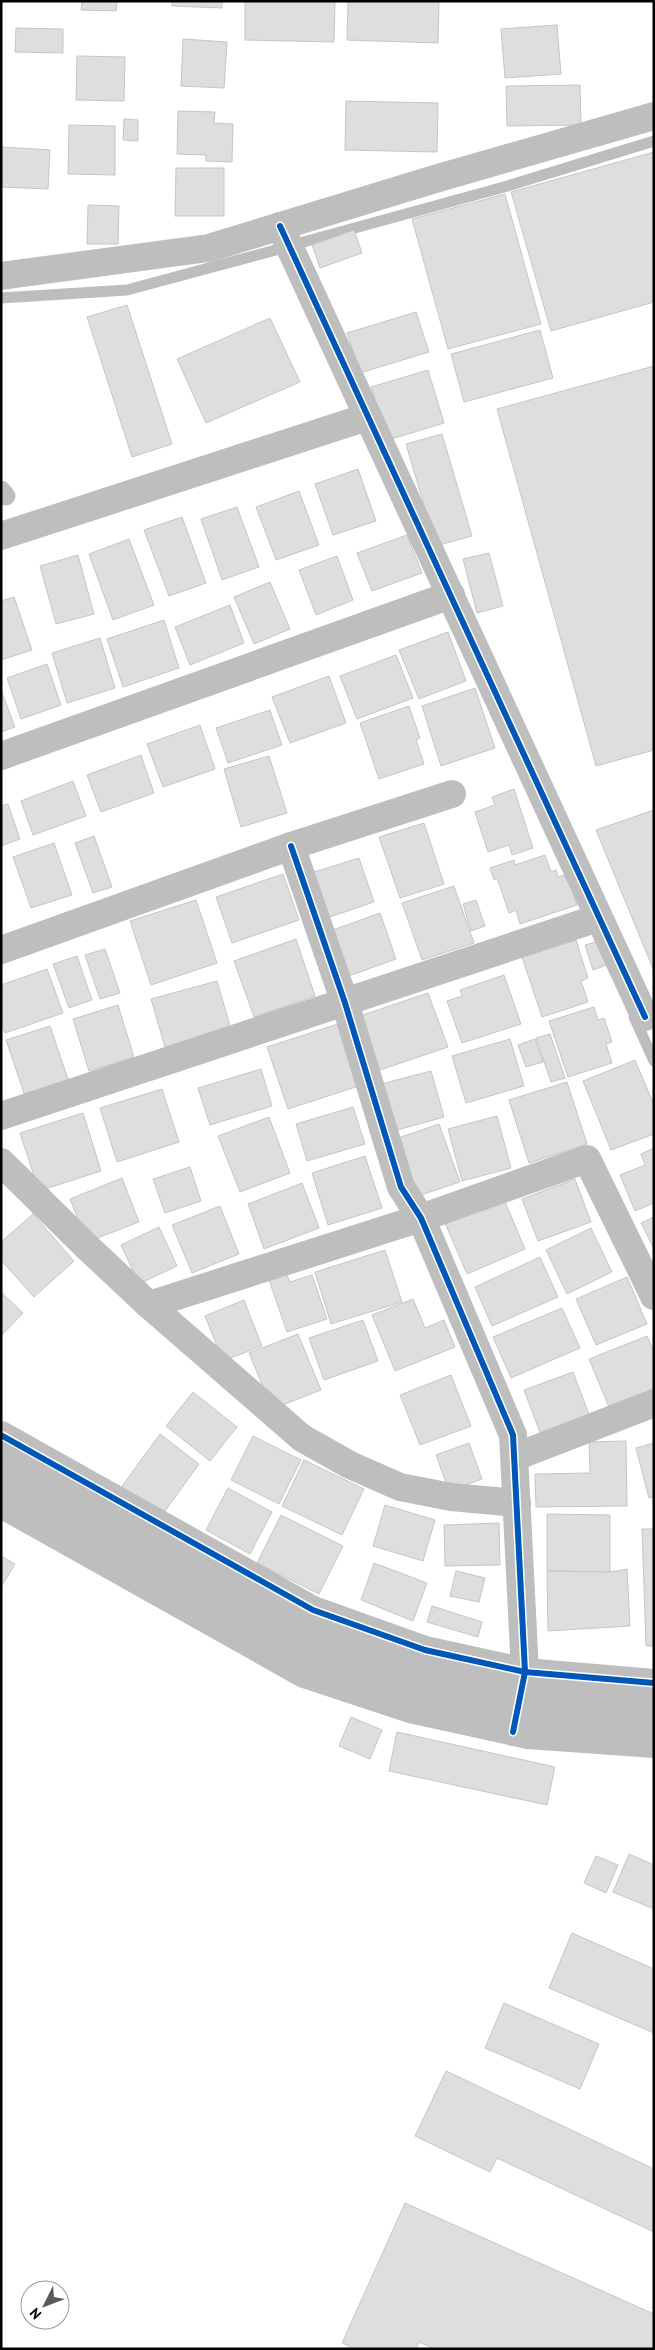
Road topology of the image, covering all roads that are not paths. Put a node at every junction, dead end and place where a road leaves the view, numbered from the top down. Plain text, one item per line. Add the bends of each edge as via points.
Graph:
1 (654, 116) edge
2 (280, 226) junction
3 (1, 276) edge
4 (366, 417) junction
5 (1, 536) edge
6 (451, 595) junction
7 (1, 756) edge
8 (452, 794) dead end
9 (291, 846) junction
10 (594, 919) junction
11 (1, 950) edge
12 (345, 1003) junction
13 (644, 1017) dead end
14 (1, 1116) edge
15 (1, 1162) edge
16 (421, 1218) junction
17 (654, 1296) edge
18 (149, 1305) junction
19 (654, 1404) edge
20 (1, 1435) edge
21 (514, 1457) junction
22 (517, 1503) junction
23 (1, 1504) edge
24 (523, 1681) junction
25 (654, 1683) edge
26 (514, 1727) junction
27 (654, 1744) edge

1 - 2 street
2 - 3 street via 209,248
2 - 4 street
4 - 5 street
4 - 6 street
6 - 7 street
6 - 10 street
8 - 9 street
9 - 11 street
9 - 12 street
10 - 12 street
10 - 13 street
12 - 14 street
12 - 16 street via 401,1187
15 - 18 street
16 - 17 street via 588,1159
16 - 18 street
16 - 21 street via 514,1435
18 - 22 street via 302,1438 350,1465 400,1487 451,1497
19 - 21 street
20 - 24 street via 313,1610
21 - 22 street
22 - 24 street
23 - 26 street via 304,1674 410,1709
24 - 25 street
24 - 26 street
26 - 27 street via 528,1735

